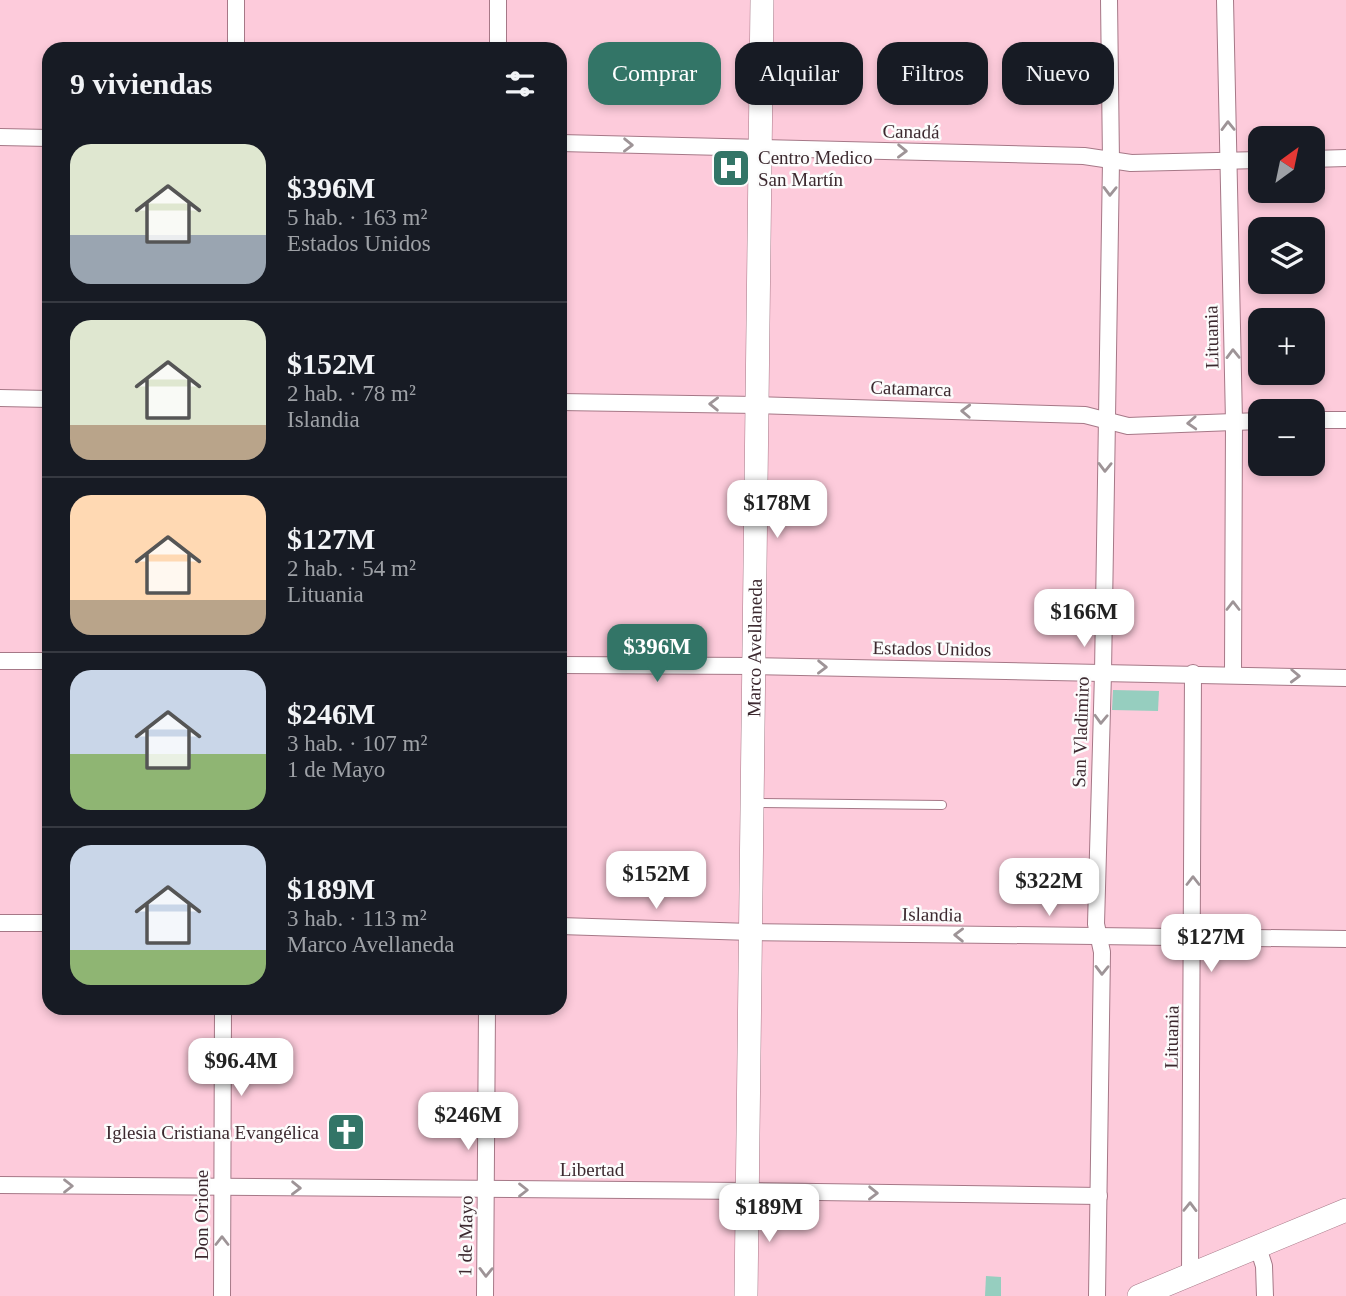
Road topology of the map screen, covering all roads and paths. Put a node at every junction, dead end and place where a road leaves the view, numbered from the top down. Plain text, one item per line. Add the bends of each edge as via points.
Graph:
1 (236, 0) edge
2 (498, 0) edge
3 (762, 0) edge
4 (1109, 0) edge
5 (1226, 0) edge
6 (236, 42) edge
7 (498, 42) edge
8 (0, 137) edge
9 (42, 138) edge
10 (567, 143) edge
11 (760, 148) junction
12 (1346, 158) edge
13 (1325, 159) edge
14 (1229, 160) junction
15 (1248, 160) edge
16 (1111, 161) junction
17 (0, 398) edge
18 (42, 399) edge
19 (567, 402) edge
20 (757, 405) junction
21 (1106, 420) junction
22 (1325, 420) edge
23 (1346, 420) edge
24 (1234, 421) junction
25 (1248, 421) edge
26 (0, 661) edge
27 (42, 661) edge
28 (567, 665) edge
29 (754, 666) junction
30 (1102, 673) junction
31 (1194, 673) junction
32 (1233, 674) junction
33 (1346, 678) edge
34 (753, 803) junction
35 (942, 805) dead end
36 (0, 923) edge
37 (42, 923) edge
38 (567, 926) edge
39 (751, 932) junction
40 (1099, 937) junction
41 (1193, 937) junction
42 (1346, 939) edge
43 (223, 1015) edge
44 (487, 1015) edge
45 (0, 1185) edge
46 (222, 1187) junction
47 (486, 1190) junction
48 (749, 1191) junction
49 (1099, 1196) junction
50 (1346, 1210) edge
51 (1258, 1247) junction
52 (1190, 1275) junction
53 (222, 1296) edge
54 (485, 1296) edge
55 (746, 1296) edge
56 (1097, 1296) edge
57 (1139, 1296) edge
58 (1265, 1296) edge

1 - 6 street
2 - 7 street
3 - 11 street, Marco Avellaneda
4 - 16 street, San Vladimiro
14 -> 5 street, Lituania
8 - 9 street
10 -> 11 street, Canadá
11 -> 16 street, Canadá via 1084,156
11 - 20 street, Marco Avellaneda
12 - 13 street
14 - 15 street, Canadá
14 - 16 street, Canadá
24 -> 14 street, Lituania
16 -> 21 street, San Vladimiro
17 - 18 street
20 -> 19 street, Catamarca
21 -> 20 street, Catamarca via 1085,415
20 - 29 street, Marco Avellaneda
24 -> 21 street, Catamarca via 1128,426
21 -> 30 street, San Vladimiro
22 - 23 street
24 - 25 street, Catamarca
32 -> 24 street, Lituania
26 - 27 street
28 - 29 street, Estados Unidos
29 -> 30 street, Estados Unidos
29 - 34 street, Marco Avellaneda
30 - 31 street, Estados Unidos
30 -> 40 street, San Vladimiro
31 - 32 street, Estados Unidos
41 -> 31 street, Lituania
32 -> 33 street, Estados Unidos
34 - 35 lane
34 - 39 street, Marco Avellaneda
36 - 37 street
38 - 39 street, Islandia
40 -> 39 street, Islandia
39 - 48 street, Marco Avellaneda
40 - 41 street, Islandia
40 -> 49 street, San Vladimiro
41 - 42 street, Islandia
52 -> 41 street, Lituania
43 - 46 street, Don Orione
44 - 47 street, 1 de Mayo
45 -> 46 street, Libertad
46 -> 47 street, Libertad
53 -> 46 street, Don Orione
47 -> 48 street, Libertad
47 -> 54 street, 1 de Mayo
48 -> 49 street, Libertad
48 - 55 street, Marco Avellaneda
49 - 56 street, San Vladimiro
50 - 51 street
51 - 52 street
51 - 58 street
52 - 57 street

